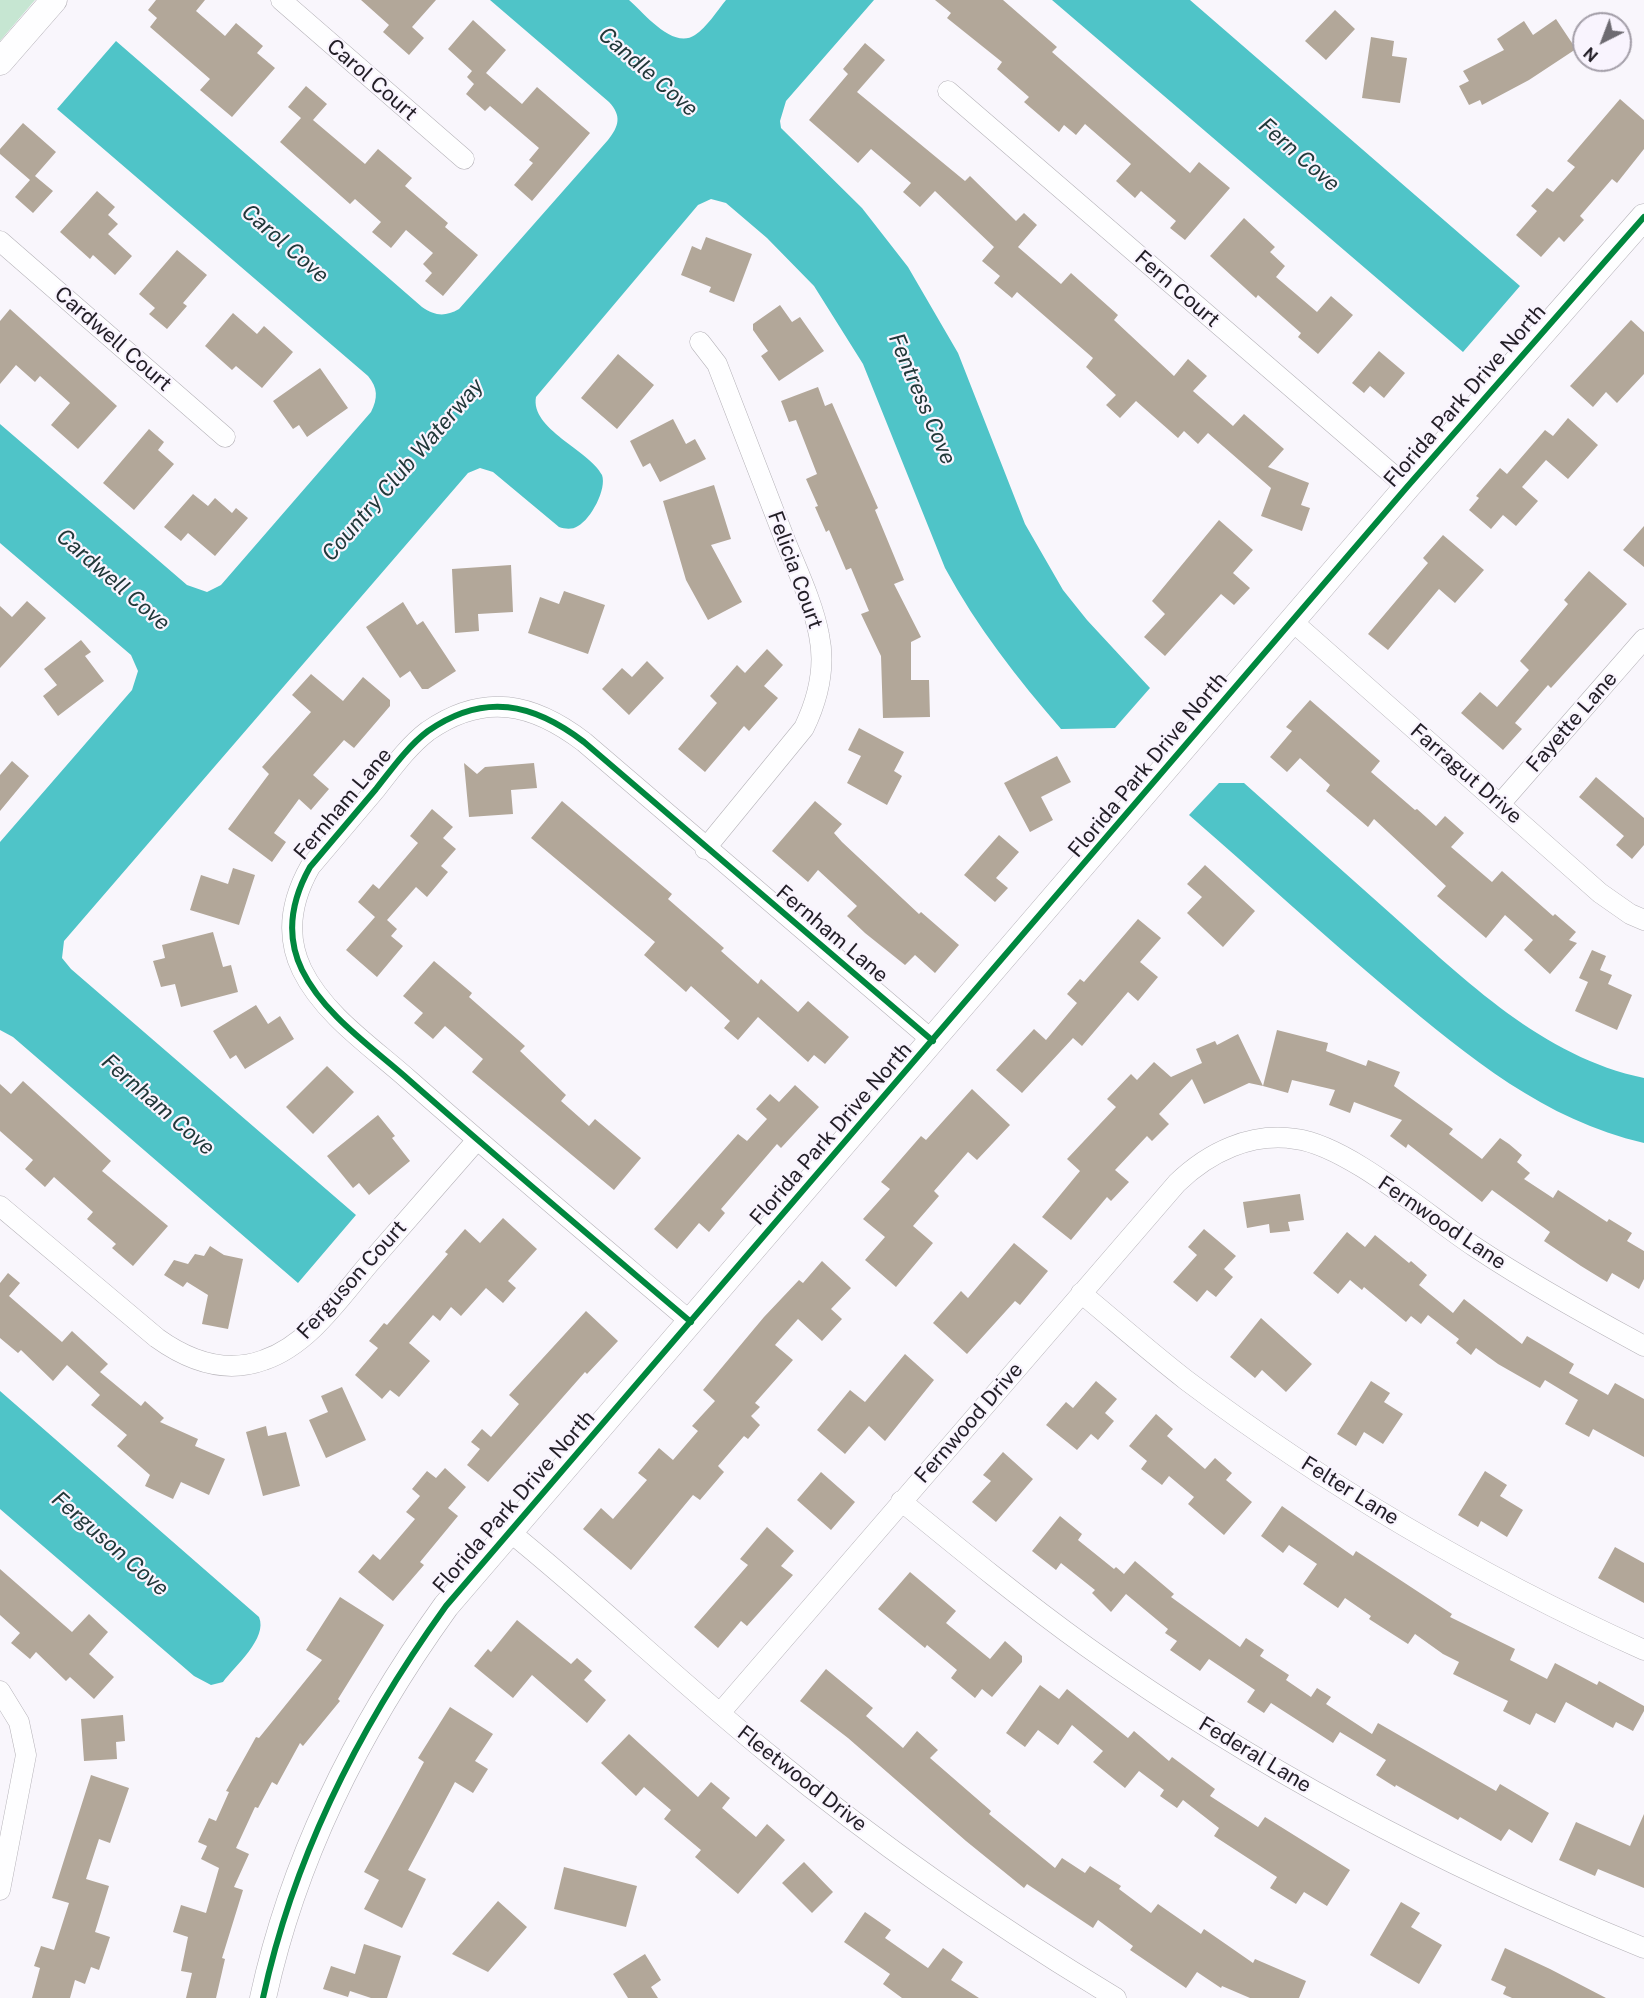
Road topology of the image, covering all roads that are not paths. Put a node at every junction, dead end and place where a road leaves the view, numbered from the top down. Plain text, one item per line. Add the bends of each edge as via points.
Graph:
1 (54, 0) edge
2 (281, 0) edge
3 (0, 62) edge
4 (948, 91) dead end
5 (464, 159) dead end
6 (1644, 217) edge
7 (0, 241) edge
8 (699, 342) dead end
9 (225, 437) dead end
10 (1407, 488) junction
11 (1292, 621) junction
12 (1644, 639) edge
13 (1500, 804) junction
14 (705, 849) junction
15 (1644, 920) edge
16 (933, 1041) junction
17 (477, 1140) junction
18 (1231, 1147) joint
19 (0, 1206) edge
20 (1081, 1293) junction
21 (691, 1322) junction
22 (1644, 1346) edge
23 (902, 1501) junction
24 (510, 1532) junction
25 (1644, 1650) edge
26 (0, 1691) edge
27 (720, 1713) junction
28 (0, 1890) edge
29 (1644, 1948) edge
30 (263, 1998) edge
31 (1116, 1998) edge

1 - 3 street
2 - 5 street, Carol Court
4 - 10 street, Fern Court
6 - 10 street, Florida Park Drive North
7 - 9 street, Cardwell Court
8 - 14 street, Felicia Court via 717,364 794,562 819,635 821,662 816,698 804,728
10 - 11 street, Florida Park Drive North
11 - 13 street, Farragut Drive
11 - 16 street, Florida Park Drive North
12 - 13 street, Fayette Lane
13 - 15 street, Farragut Drive via 1600,893
14 - 16 street, Fernham Lane
14 - 17 street, Fernham Lane via 565,727 526,710 487,707 461,713 427,732 310,867 294,901 292,920 296,956 310,984 323,1003
16 - 21 street, Florida Park Drive North
17 - 19 street, Ferguson Court via 316,1324 283,1352 254,1363 222,1366 178,1353
17 - 21 street, Fernham Lane
18 - 20 street, Fernwood Drive via 1203,1161 1183,1178
18 - 22 street, Fernwood Lane via 1257,1139 1281,1138 1327,1148 1511,1270
20 - 23 street, Fernwood Drive
20 - 25 street, Felter Lane via 1186,1379 1342,1487 1496,1578
21 - 24 street, Florida Park Drive North
23 - 27 street, Fernwood Drive
23 - 29 street, Federal Lane via 1089,1649 1274,1767 1476,1876
24 - 27 street, Fleetwood Drive
24 - 30 street, Florida Park Drive North via 446,1606 357,1743 306,1858
26 - 28 street via 20,1722 26,1755
27 - 31 street, Fleetwood Drive via 879,1840 994,1921

